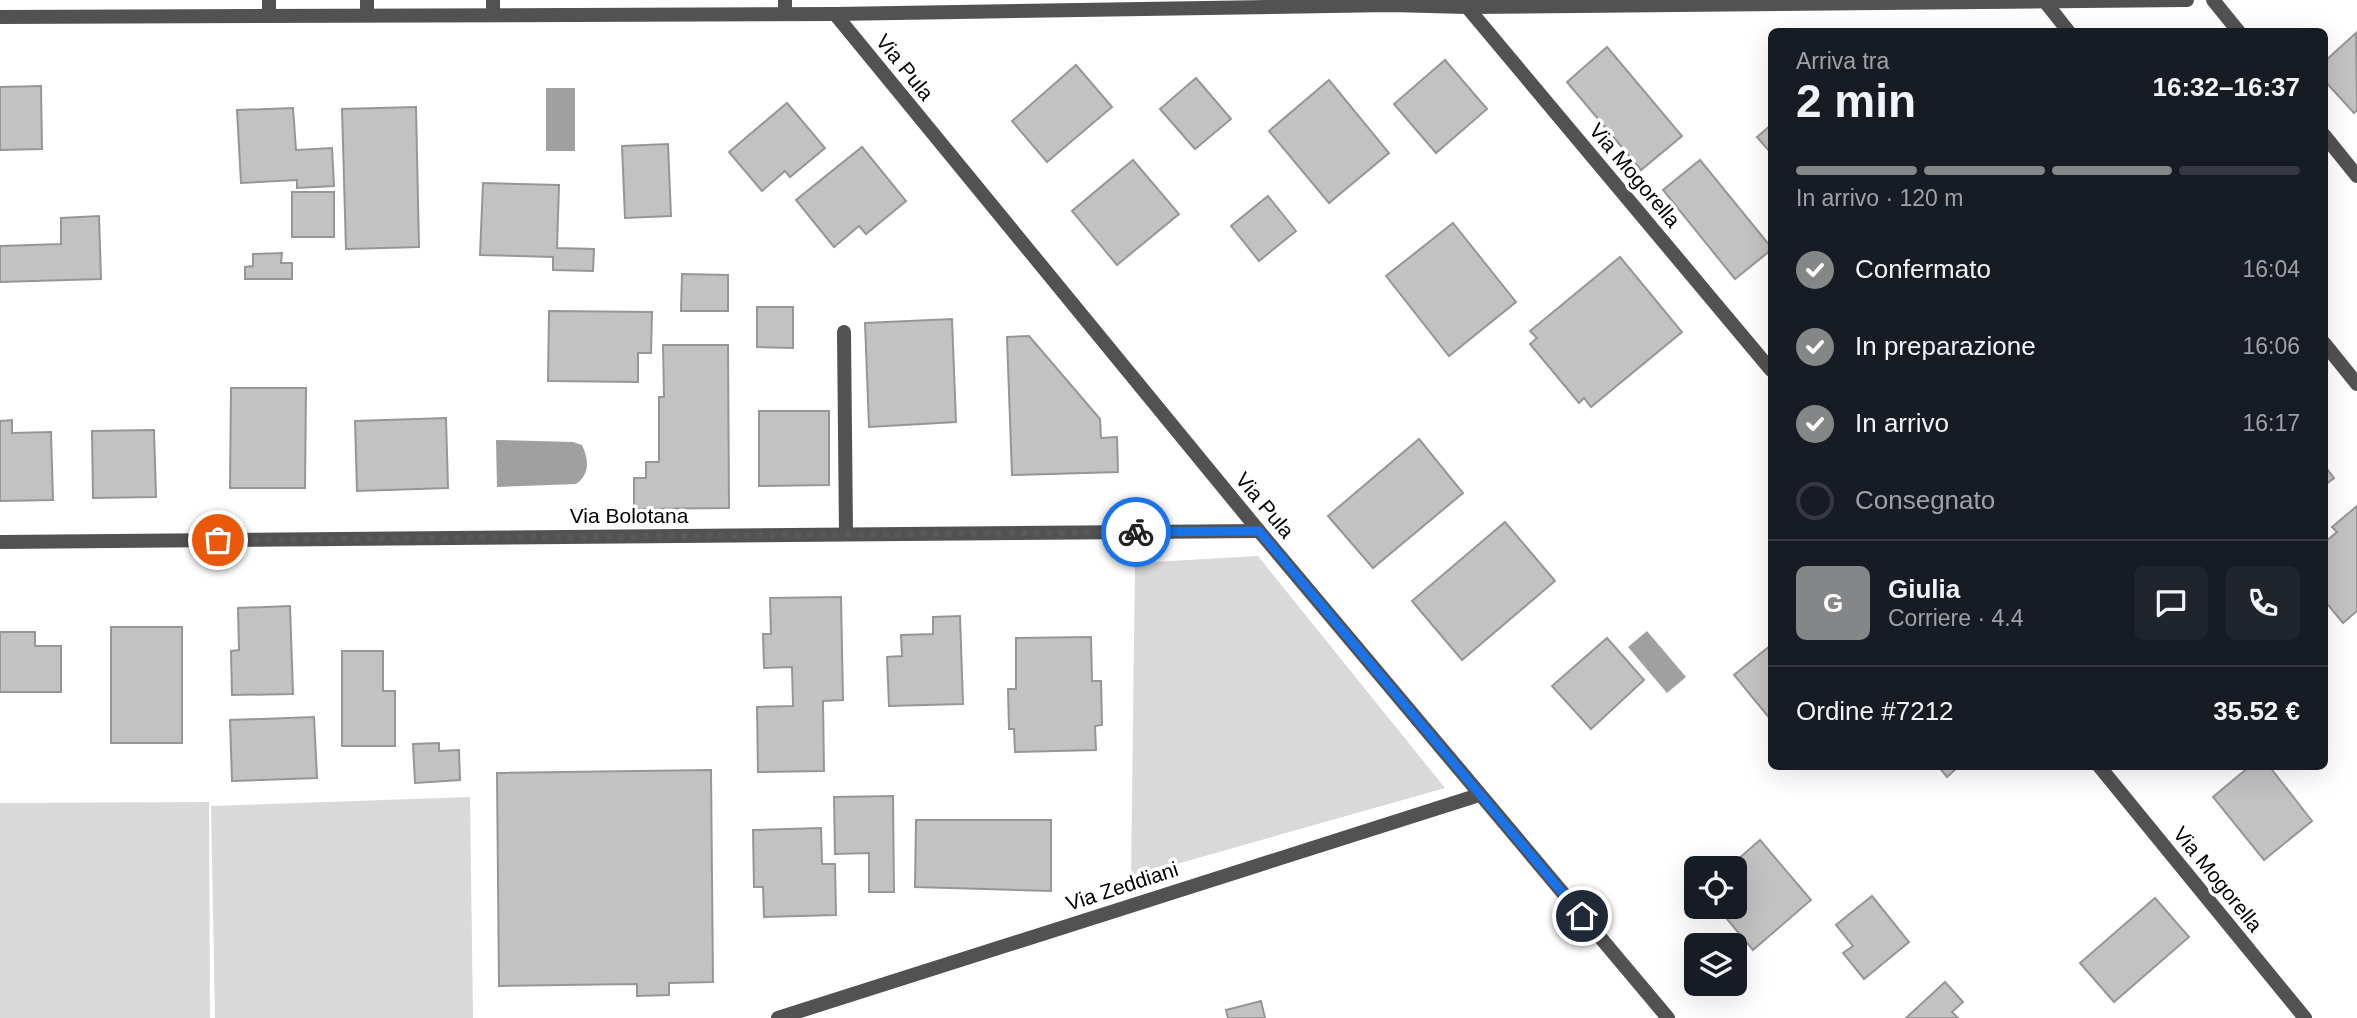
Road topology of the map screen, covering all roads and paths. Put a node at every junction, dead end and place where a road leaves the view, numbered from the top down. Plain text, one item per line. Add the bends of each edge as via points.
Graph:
1 (269, 0) edge
2 (367, 0) edge
3 (2187, 0) edge
4 (2213, 0) edge
5 (1391, 3) edge
6 (2046, 3) junction
7 (785, 7) edge
8 (913, 7) edge
9 (1467, 7) junction
10 (494, 8) edge
11 (835, 14) junction
12 (367, 15) junction
13 (269, 16) junction
14 (0, 17) edge
15 (2066, 28) edge
16 (2236, 28) edge
17 (2328, 140) edge
18 (2357, 176) edge
19 (844, 332) dead end
20 (2328, 348) edge
21 (1768, 366) edge
22 (2357, 384) edge
23 (1259, 531) junction
24 (846, 534) junction
25 (0, 542) edge
26 (2102, 770) edge
27 (1479, 795) junction
28 (778, 1018) edge
29 (1668, 1018) edge
30 (2305, 1018) edge

1 - 13 street
2 - 12 street
3 - 6 street
4 - 16 street
5 - 8 street
5 - 9 street
6 - 9 street
6 - 15 street
7 - 10 street
7 - 11 street
8 - 11 street
9 - 21 street, Via Mogorella
10 - 12 street
11 - 23 street, Via Pula
12 - 13 street
13 - 14 street
17 - 18 street
19 - 24 street
20 - 22 street
23 - 24 street, Via Bolotana
23 - 27 street, Via Pula
24 - 25 street, Via Bolotana
26 - 30 street, Via Mogorella
27 - 28 street, Via Zeddiani
27 - 29 street, Via Pula

